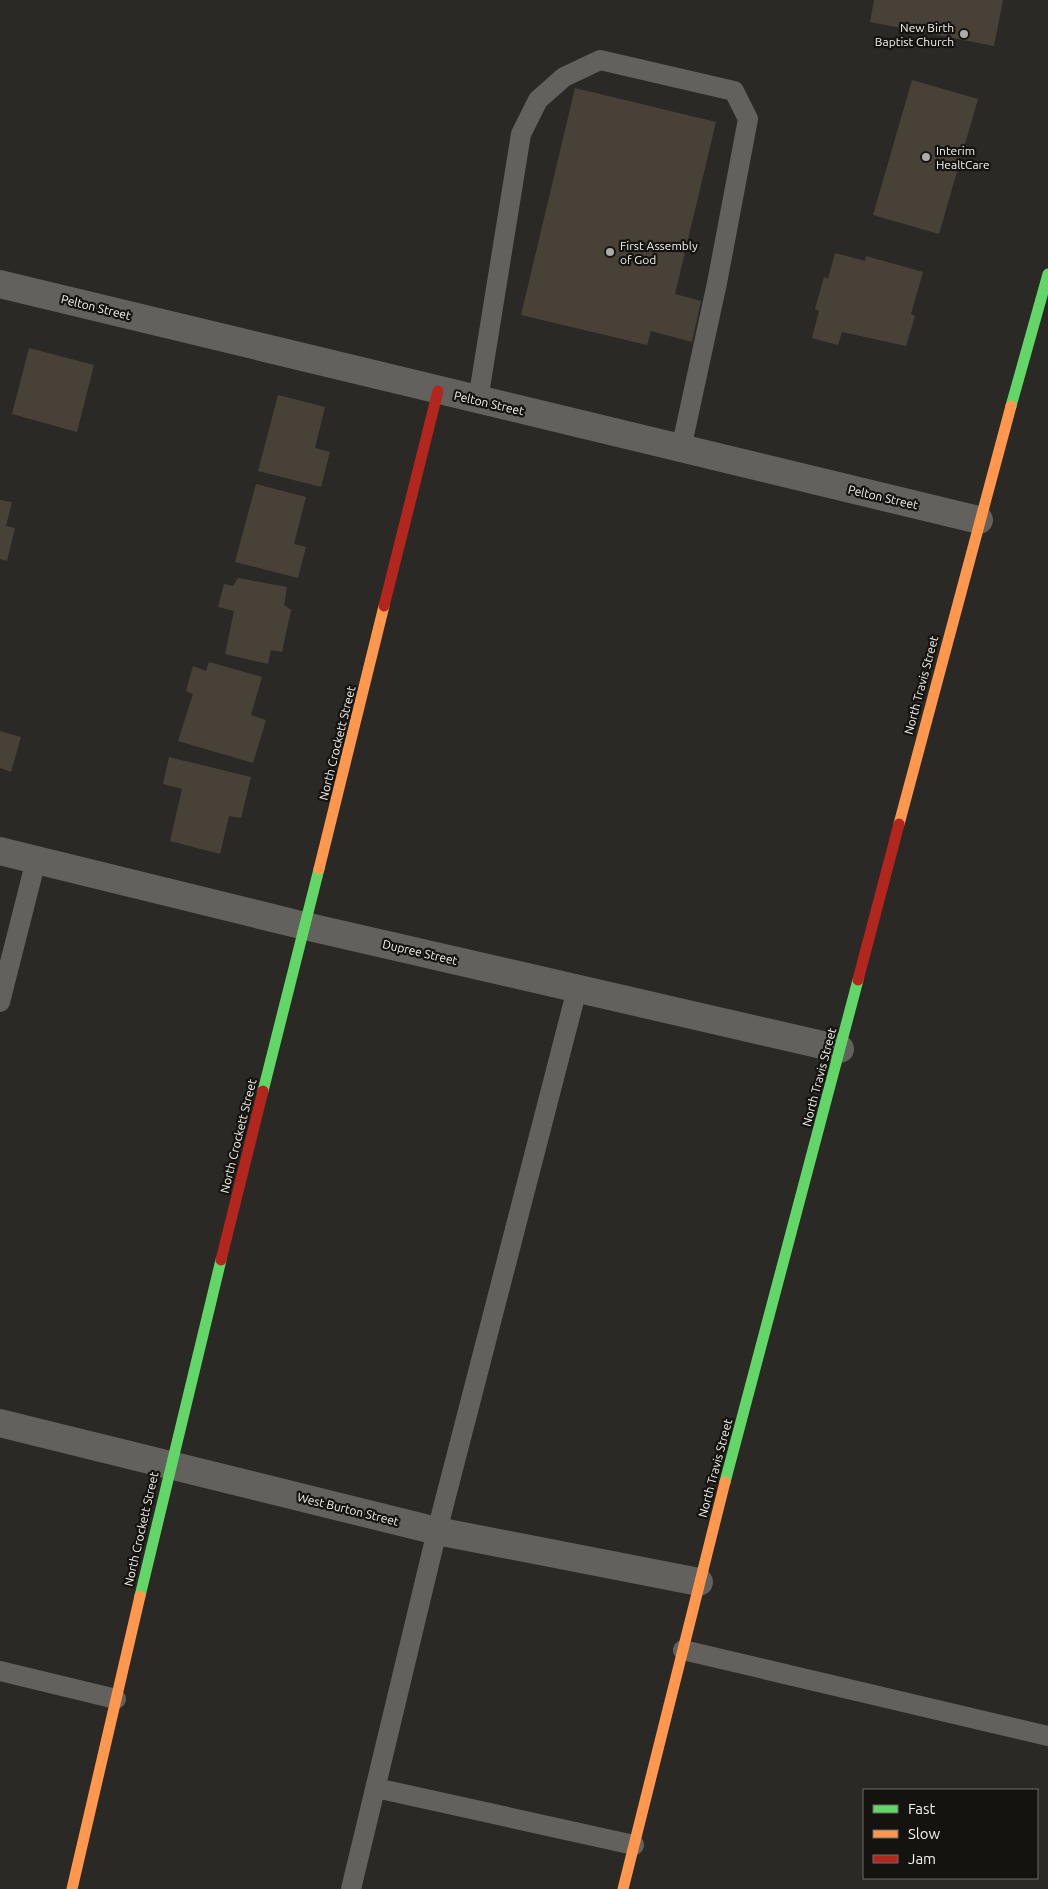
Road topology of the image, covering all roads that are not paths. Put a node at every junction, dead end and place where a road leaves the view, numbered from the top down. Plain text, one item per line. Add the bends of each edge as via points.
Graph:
1 (1048, 274) edge
2 (0, 284) edge
3 (438, 391) junction
4 (478, 400) junction
5 (681, 449) junction
6 (978, 520) junction
7 (0, 851) edge
8 (36, 860) junction
9 (305, 926) junction
10 (577, 989) junction
11 (0, 1002) edge
12 (840, 1049) junction
13 (0, 1423) edge
14 (170, 1465) junction
15 (437, 1531) junction
16 (699, 1582) junction
17 (683, 1650) junction
18 (0, 1671) edge
19 (116, 1699) junction
20 (1048, 1736) edge
21 (376, 1788) junction
22 (634, 1845) junction
23 (72, 1889) edge
24 (351, 1889) edge
25 (623, 1889) edge

1 - 6 main road, North Travis Street
2 - 3 street, Pelton Street
3 - 4 street, Pelton Street
3 - 9 main road, North Crockett Street
4 - 5 street, Pelton Street
4 - 5 lane via 521,134 538,100 564,77 600,60 734,91 748,119 718,283
5 - 6 street, Pelton Street
6 - 12 main road, North Travis Street
7 - 8 street, Dupree Street
8 - 9 street, Dupree Street
8 - 11 lane
9 - 10 street, Dupree Street
9 - 14 main road, North Crockett Street
10 - 12 street, Dupree Street
10 - 15 lane
12 - 16 main road, North Travis Street
13 - 14 street, West Burton Street
14 - 15 street, West Burton Street
14 - 19 main road, North Crockett Street
15 - 16 street, West Burton Street
15 - 21 lane
16 - 17 main road, North Travis Street
17 - 20 lane
17 - 22 main road, North Travis Street
18 - 19 lane
19 - 23 main road, North Crockett Street
21 - 22 lane
21 - 24 lane
22 - 25 main road, North Travis Street

